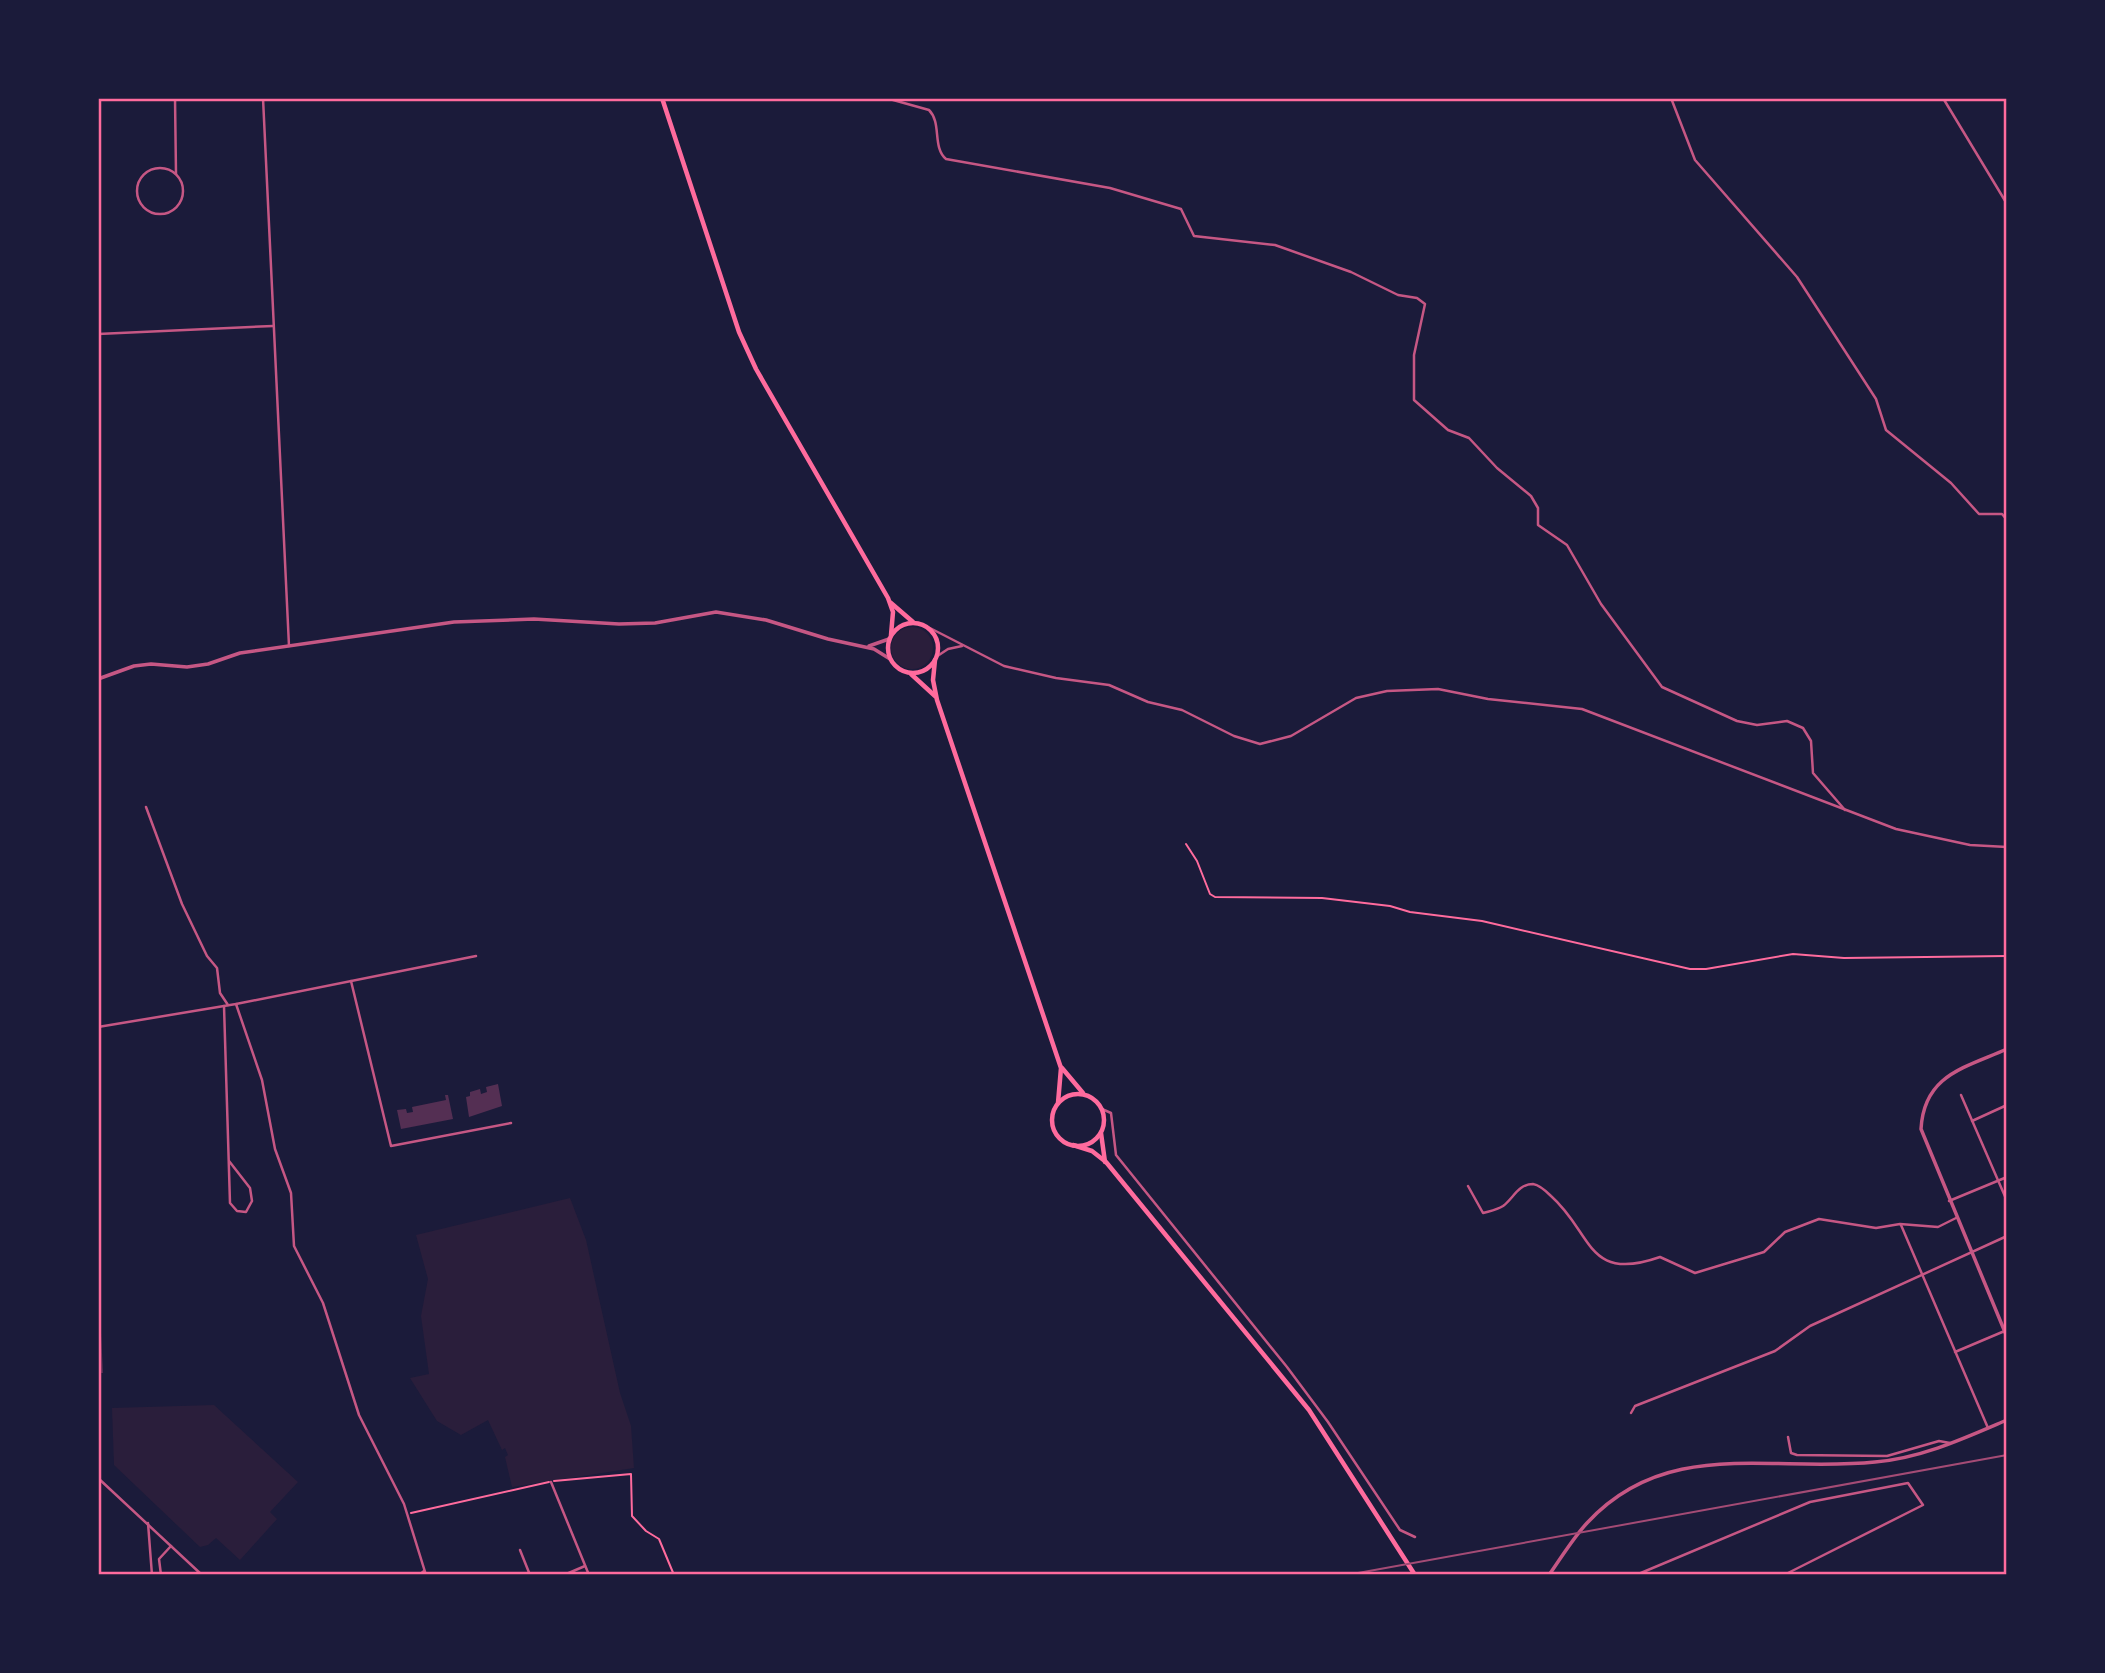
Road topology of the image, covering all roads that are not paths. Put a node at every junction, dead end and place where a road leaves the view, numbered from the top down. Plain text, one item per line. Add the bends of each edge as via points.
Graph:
1 (175, 98) edge
2 (263, 98) edge
3 (662, 98) edge
4 (886, 98) edge
5 (1671, 98) edge
6 (1943, 98) edge
7 (176, 174) junction
8 (2007, 204) edge
9 (273, 326) junction
10 (98, 334) edge
11 (2007, 520) edge
12 (888, 598) junction
13 (914, 623) junction
14 (926, 626) junction
15 (890, 637) junction
16 (289, 646) junction
17 (965, 646) junction
18 (863, 647) junction
19 (890, 659) junction
20 (935, 659) junction
21 (910, 673) junction
22 (98, 679) edge
23 (937, 700) junction
24 (146, 807) dead end
25 (1845, 810) junction
26 (2007, 848) edge
27 (476, 956) dead end
28 (351, 981) junction
29 (236, 1004) junction
30 (226, 1006) junction
31 (98, 1027) edge
32 (2007, 1049) edge
33 (1061, 1068) junction
34 (1086, 1095) junction
35 (1961, 1096) dead end
36 (1058, 1103) junction
37 (2007, 1104) edge
38 (1102, 1109) junction
39 (1972, 1121) junction
40 (511, 1123) dead end
41 (1101, 1131) junction
42 (1073, 1145) junction
43 (229, 1161) junction
44 (1106, 1163) junction
45 (2007, 1177) edge
46 (1998, 1181) junction
47 (1468, 1186) dead end
48 (1949, 1201) junction
49 (2007, 1201) edge
50 (1956, 1218) junction
51 (1900, 1224) junction
52 (2007, 1236) edge
53 (1971, 1253) junction
54 (1923, 1276) junction
55 (2006, 1331) edge
56 (2007, 1337) edge
57 (1955, 1352) junction
58 (1287, 1367) junction
59 (1280, 1371) junction
60 (1631, 1413) dead end
61 (2007, 1420) edge
62 (1988, 1428) junction
63 (1788, 1437) dead end
64 (1950, 1443) junction
65 (98, 1478) edge
66 (551, 1482) road end
67 (148, 1523) junction
68 (1415, 1537) dead end
69 (171, 1546) junction
70 (520, 1550) dead end
71 (159, 1559) junction
72 (151, 1560) junction
73 (585, 1566) junction
74 (425, 1573) edge
75 (152, 1575) edge
76 (161, 1575) edge
77 (202, 1575) edge
78 (419, 1575) edge
79 (530, 1575) edge
80 (564, 1575) edge
81 (589, 1575) edge
82 (1415, 1575) edge
83 (1549, 1575) edge
84 (1636, 1575) edge
85 (1784, 1575) edge

1 - 7 street
2 - 9 street
3 - 12 main road via 744,344
4 - 25 street via 934,115 939,149 946,159 1110,188 1181,209 1199,238 1275,245 1425,304 1414,355 1414,400 1448,430 1469,438 1531,496 1538,508 1538,525 1567,545 1601,604 1662,687 1737,721 1757,725 1787,721 1803,728 1811,741 1812,773
5 - 11 street via 1689,151 1804,286 1871,390 1886,430 1951,483 1979,514 2002,514
6 - 8 street
7 - 7 street via 157,168 144,175 138,194 144,207 166,213 179,204 183,188
9 - 10 street
9 - 16 street
12 - 13 main road
12 - 15 main road via 893,612
13 - 14 main road
13 - 15 main road via 901,626
14 - 17 street
14 - 20 main road via 937,643
15 - 18 street via 880,645
15 - 19 main road
16 - 18 street via 454,622 655,623 716,612 766,620
16 - 22 street via 187,667 134,666
17 - 20 street via 954,646
17 - 25 street via 1020,670 1126,690 1260,744 1291,736 1356,698 1387,691 1438,689 1582,709
18 - 19 street
19 - 21 main road
20 - 21 main road via 924,670
20 - 23 main road
21 - 23 main road
23 - 33 main road
24 - 30 street via 182,904 217,968
25 - 26 street via 1896,829
27 - 28 street
28 - 29 street
28 - 40 street via 391,1146
29 - 30 street
29 - 74 street via 252,1045 275,1149 291,1193 294,1245 323,1303 359,1415 407,1513
30 - 31 street
30 - 43 street
32 - 48 street via 1941,1080 1925,1101 1921,1129
33 - 34 main road
33 - 36 main road
34 - 36 main road via 1068,1096
34 - 38 main road
35 - 39 street
36 - 42 main road via 1053,1128
37 - 39 street
38 - 41 main road
38 - 58 street via 1111,1113 1116,1155
39 - 46 street
41 - 42 main road via 1090,1143
41 - 44 main road
42 - 44 main road via 1092,1151
43 - 43 street via 250,1188 252,1201 246,1212 237,1211 230,1203
44 - 59 main road
45 - 46 street
46 - 48 street
46 - 49 street
47 - 51 street via 1483,1213 1505,1205 1527,1185 1538,1186 1558,1202 1597,1255 1632,1265 1660,1257 1695,1273 1764,1252 1785,1233 1819,1219 1876,1228
48 - 50 street
50 - 51 street via 1938,1227
50 - 53 street
51 - 54 street
52 - 53 street
53 - 54 street
53 - 55 street
54 - 57 street
54 - 60 street via 1810,1326 1775,1351 1635,1406
55 - 56 street
55 - 57 street
57 - 62 street
58 - 59 street
58 - 68 street via 1400,1530
59 - 82 main road
61 - 62 street
62 - 64 street
63 - 64 street via 1791,1453 1797,1455 1874,1457 1939,1441
64 - 83 street via 1926,1453 1873,1463 1707,1464 1664,1472 1621,1493 1603,1508
65 - 67 street
66 - 73 street
67 - 69 street
67 - 72 street
69 - 71 street
69 - 77 street
70 - 79 street
71 - 72 street
71 - 76 street
72 - 75 street
73 - 80 street
73 - 81 street
74 - 78 street
84 - 85 street via 1825,1498 1908,1483 1923,1505

